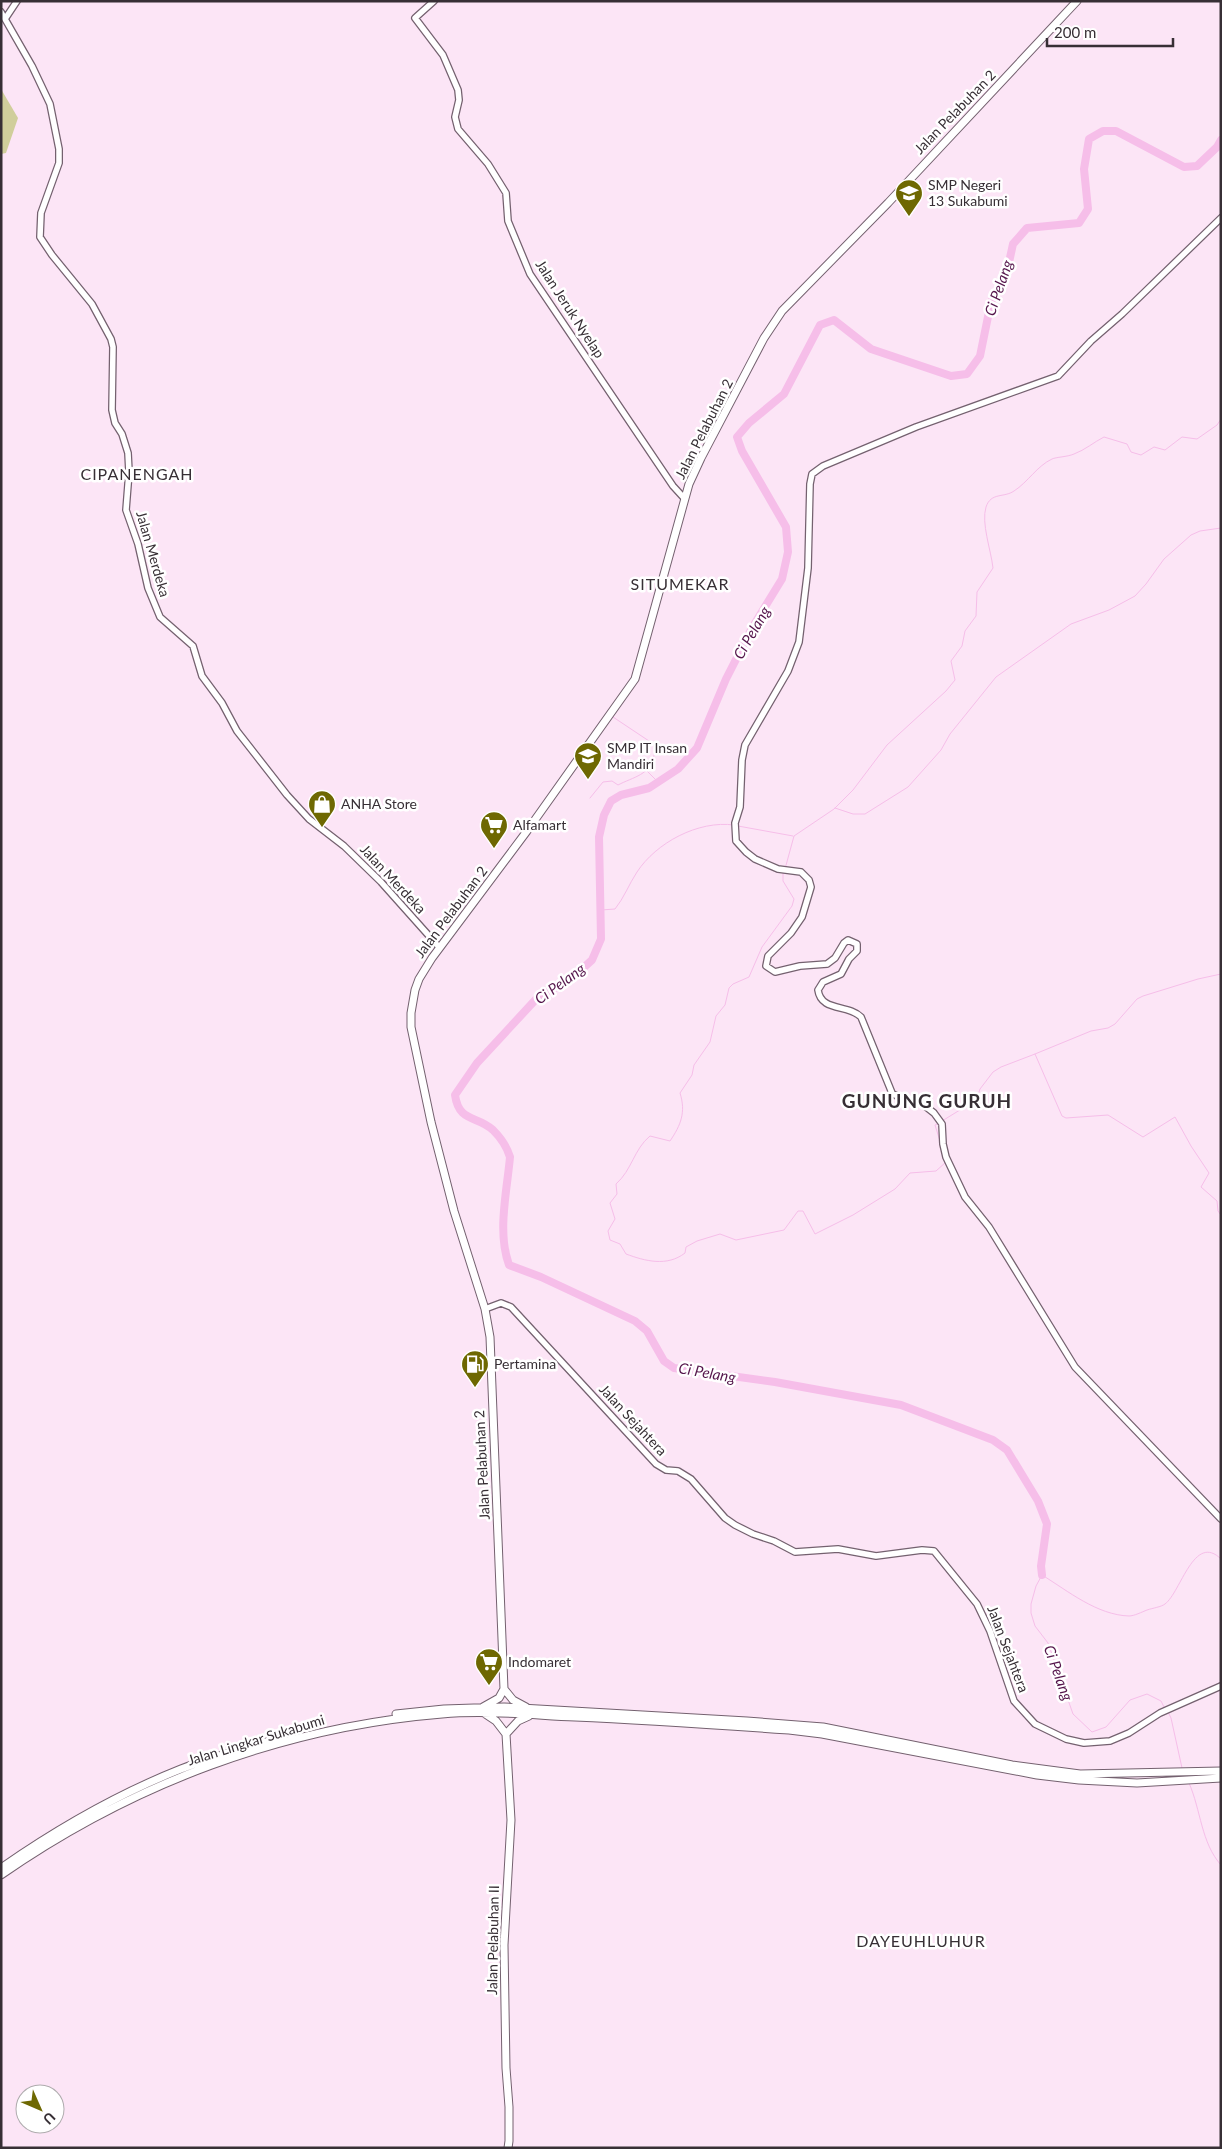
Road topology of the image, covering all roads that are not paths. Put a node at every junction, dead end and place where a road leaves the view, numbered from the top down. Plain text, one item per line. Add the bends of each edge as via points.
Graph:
1 (17, 1) edge
2 (434, 1) edge
3 (1078, 1) edge
4 (1, 12) edge
5 (5, 19) junction
6 (1221, 218) edge
7 (684, 498) junction
8 (439, 947) junction
9 (485, 1308) junction
10 (1221, 1519) edge
11 (1221, 1686) edge
12 (504, 1689) junction
13 (482, 1709) junction
14 (531, 1712) junction
15 (506, 1734) junction
16 (291, 1738) junction
17 (1038, 1772) junction
18 (1221, 1772) edge
19 (1221, 1778) edge
20 (1, 1868) edge
21 (1, 1876) edge
22 (508, 2148) edge

1 - 5 street
2 - 7 street, Jalan Jeruk Nyelap via 415,18 443,55 458,90 455,117 458,129 488,164 506,193 508,221 530,274
3 - 7 main road, Jalan Pelabuhan 2 via 782,311 764,338 701,458
4 - 5 street, Jalan Merdeka
5 - 8 street, Jalan Merdeka via 50,104 59,149 59,163 40,213 40,237 86,296 112,343 112,417 122,434 128,459 126,510 135,531 152,601 160,617 193,646 202,676 237,731 287,795 344,846
6 - 10 street via 1058,376 916,427 823,466 812,474 808,568 799,642 788,670 745,745 740,807 735,825 736,841 750,855 778,869 801,872 811,887 802,916 791,933 768,956 766,966 775,972 827,964 848,940 857,944 857,951 841,974 821,984 818,990 821,998 827,1005 852,1011 861,1017 892,1093 902,1099 920,1102 942,1124 946,1157 964,1197 997,1238 1075,1367
7 - 8 main road, Jalan Pelabuhan 2 via 636,679
8 - 9 main road, Jalan Pelabuhan 2 via 419,979 411,1027 447,1184
9 - 11 street, Jalan Sejahtera via 501,1303 511,1307 656,1464 691,1479 725,1518 742,1528 795,1552 838,1549 876,1556 934,1551 977,1604 990,1631 1009,1691 1022,1712 1035,1724 1076,1743 1100,1743 1117,1739 1160,1713
9 - 12 main road, Jalan Pelabuhan 2 via 490,1337
12 - 13 main road via 499,1698
12 - 14 main road via 513,1700
13 - 14 main road, Jalan Lingkar Sukabumi
13 - 15 main road
13 - 16 main road, Jalan Lingkar Sukabumi via 328,1729
14 - 15 main road
14 - 17 main road, Jalan Lingkar Sukabumi via 635,1717 822,1734
15 - 22 main road, Jalan Pelabuhan II via 511,1820 504,1970
16 - 20 main road, Jalan Lingkar Sukabumi via 220,1755 156,1780 85,1816
16 - 21 main road, Jalan Lingkar Sukabumi via 158,1786 80,1825
17 - 18 main road
17 - 19 main road via 1107,1782

